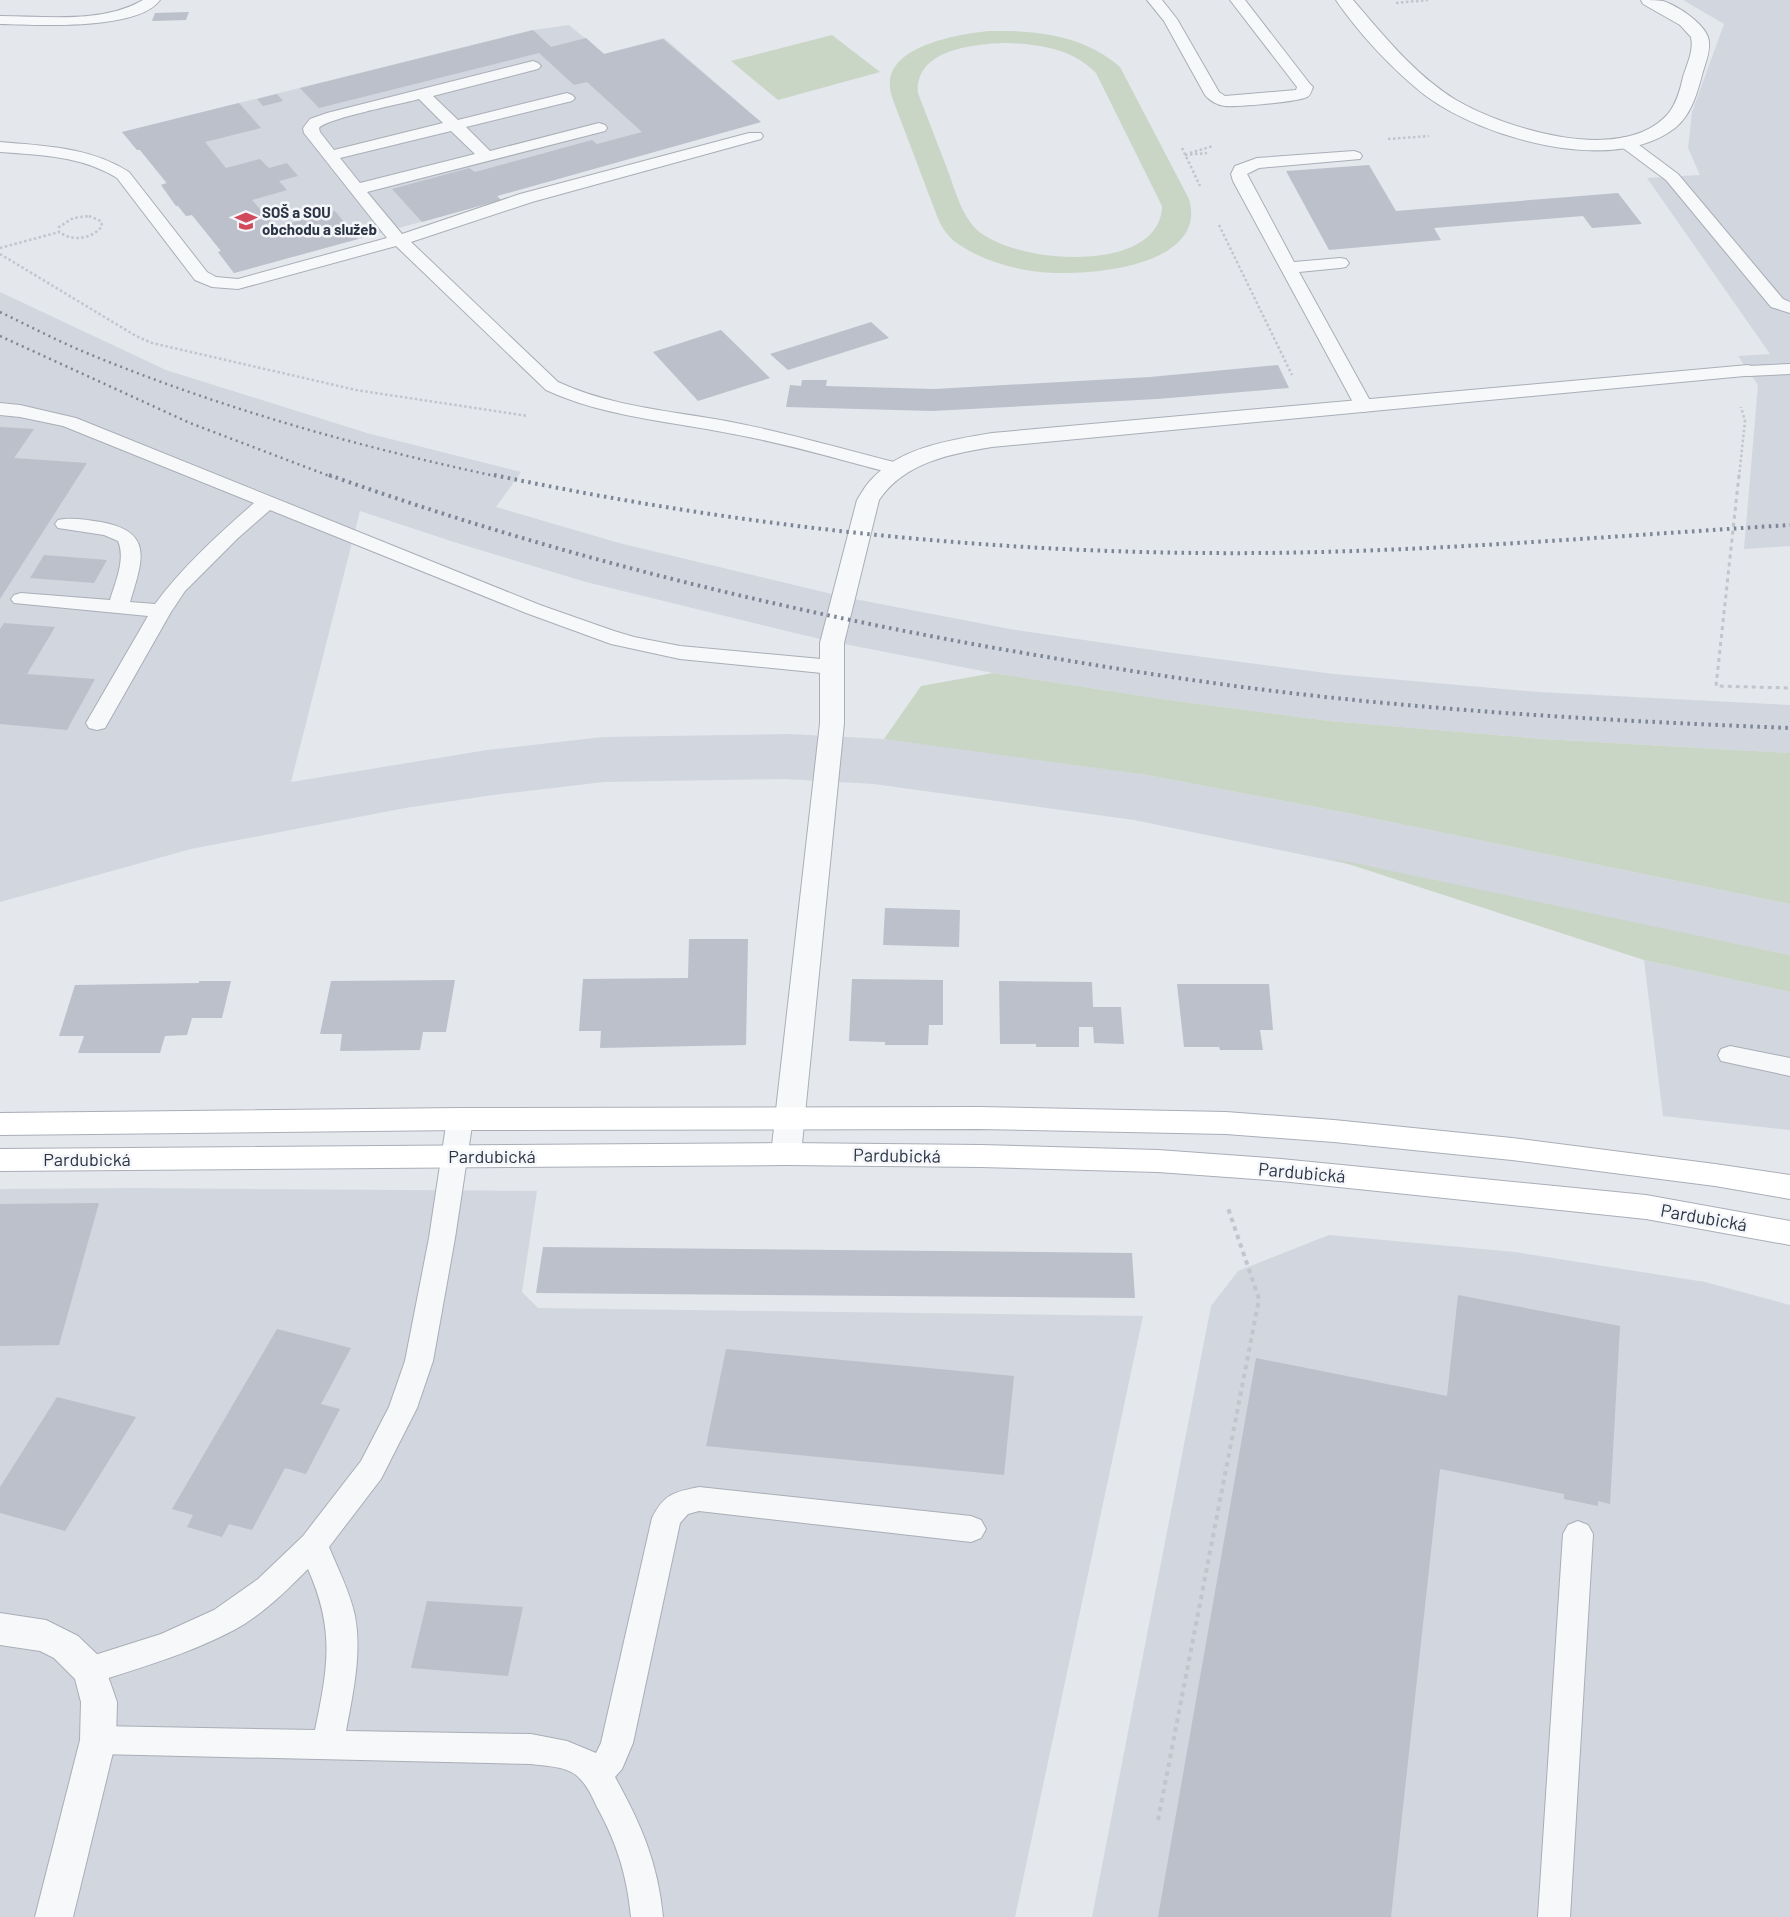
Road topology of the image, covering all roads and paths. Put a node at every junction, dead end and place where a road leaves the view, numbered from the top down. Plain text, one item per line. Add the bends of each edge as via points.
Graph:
1 (153, 0) edge
2 (1154, 0) edge
3 (1237, 0) edge
4 (1344, 0) edge
5 (1428, 0) edge
6 (1649, 0) edge
7 (1393, 4) dead end
8 (0, 20) edge
9 (533, 66) dead end
10 (422, 94) junction
11 (567, 98) dead end
12 (454, 126) junction
13 (599, 128) dead end
14 (754, 136) dead end
15 (1625, 142) junction
16 (0, 147) edge
17 (1182, 148) dead end
18 (330, 156) junction
19 (486, 156) junction
20 (1354, 156) dead end
21 (357, 189) junction
22 (1202, 190) dead end
23 (1219, 224) dead end
24 (59, 232) junction
25 (400, 240) junction
26 (0, 248) edge
27 (0, 254) edge
28 (1340, 263) dead end
29 (1288, 268) junction
30 (1790, 308) edge
31 (1790, 369) edge
32 (1740, 372) junction
33 (1364, 406) junction
34 (0, 409) edge
35 (1279, 414) junction
36 (533, 416) dead end
37 (899, 469) junction
38 (268, 502) junction
39 (65, 524) dead end
40 (21, 599) dead end
41 (118, 607) junction
42 (161, 610) junction
43 (832, 667) junction
44 (1790, 688) edge
45 (97, 723) dead end
46 (1730, 1055) dead end
47 (1790, 1067) edge
48 (460, 1119) junction
49 (790, 1119) junction
50 (0, 1124) edge
51 (786, 1154) junction
52 (455, 1156) junction
53 (0, 1160) edge
54 (1790, 1187) edge
55 (1226, 1202) dead end
56 (1790, 1233) edge
57 (971, 1529) dead end
58 (1578, 1534) dead end
59 (313, 1545) junction
60 (0, 1629) edge
61 (90, 1670) junction
62 (98, 1740) junction
63 (327, 1746) junction
64 (596, 1775) junction
65 (1158, 1820) dead end
66 (54, 1917) edge
67 (647, 1917) edge
68 (1554, 1917) edge

1 - 8 lane via 131,11 97,18
2 - 3 lane via 1170,19 1213,95 1219,99 1303,94 1305,87
4 - 15 street via 1408,72 1468,114 1506,130 1537,138 1584,144
5 - 7 path
6 - 15 street via 1694,27 1701,38 1700,46 1688,92 1674,117 1658,130
9 - 10 lane
10 - 12 lane
10 - 18 lane via 316,122 311,130
11 - 12 lane
12 - 18 lane
12 - 19 lane
13 - 19 lane
14 - 25 lane via 526,198
15 - 30 lane via 1672,177 1777,303
16 - 25 lane via 83,157 113,167 123,175 197,272 212,282 229,285 246,282
17 - 22 path
18 - 21 lane
19 - 21 lane
20 - 29 lane via 1257,163 1241,169 1241,181
21 - 25 lane via 389,231
23 - 35 path via 1299,391 1281,400
24 - 24 path via 70,237 88,236 101,229 102,223 94,217 78,216 64,221
24 - 26 path
25 - 37 lane via 552,386 562,391 590,401 728,427
27 - 36 path via 152,343 356,390
28 - 29 lane
29 - 33 lane
31 - 32 lane
32 - 33 street
32 - 44 path via 1745,421 1716,686
33 - 35 street
34 - 38 lane via 20,410 69,422
35 - 37 street via 992,440 938,452
37 - 43 street via 876,487 868,500 836,619
38 - 42 lane via 190,574
38 - 43 lane via 534,609 632,643
39 - 41 lane via 100,528 126,539 130,547 130,562
40 - 41 lane
41 - 42 lane
42 - 45 lane
43 - 49 street via 832,723
46 - 47 lane
48 - 49 main road, Pardubická
48 - 50 main road, Pardubická
48 - 52 lane
49 - 51 street
49 - 54 main road, Pardubická via 979,1118 1226,1123 1512,1150
51 - 52 main road, Pardubická
51 - 56 main road, Pardubická via 1158,1161 1281,1170 1646,1207
52 - 53 main road, Pardubická
52 - 59 lane via 419,1361 403,1408 371,1470
55 - 65 path via 1259,1299
57 - 64 lane via 699,1499 679,1503 667,1518 617,1743 611,1759
58 - 68 lane
59 - 61 lane via 270,1588 225,1620 166,1646
59 - 63 lane via 341,1623 342,1664
60 - 61 street via 46,1636 66,1647
61 - 62 street via 99,1702
62 - 63 lane
62 - 66 street
63 - 64 lane via 531,1749 572,1757 587,1765
64 - 67 lane via 638,1856

